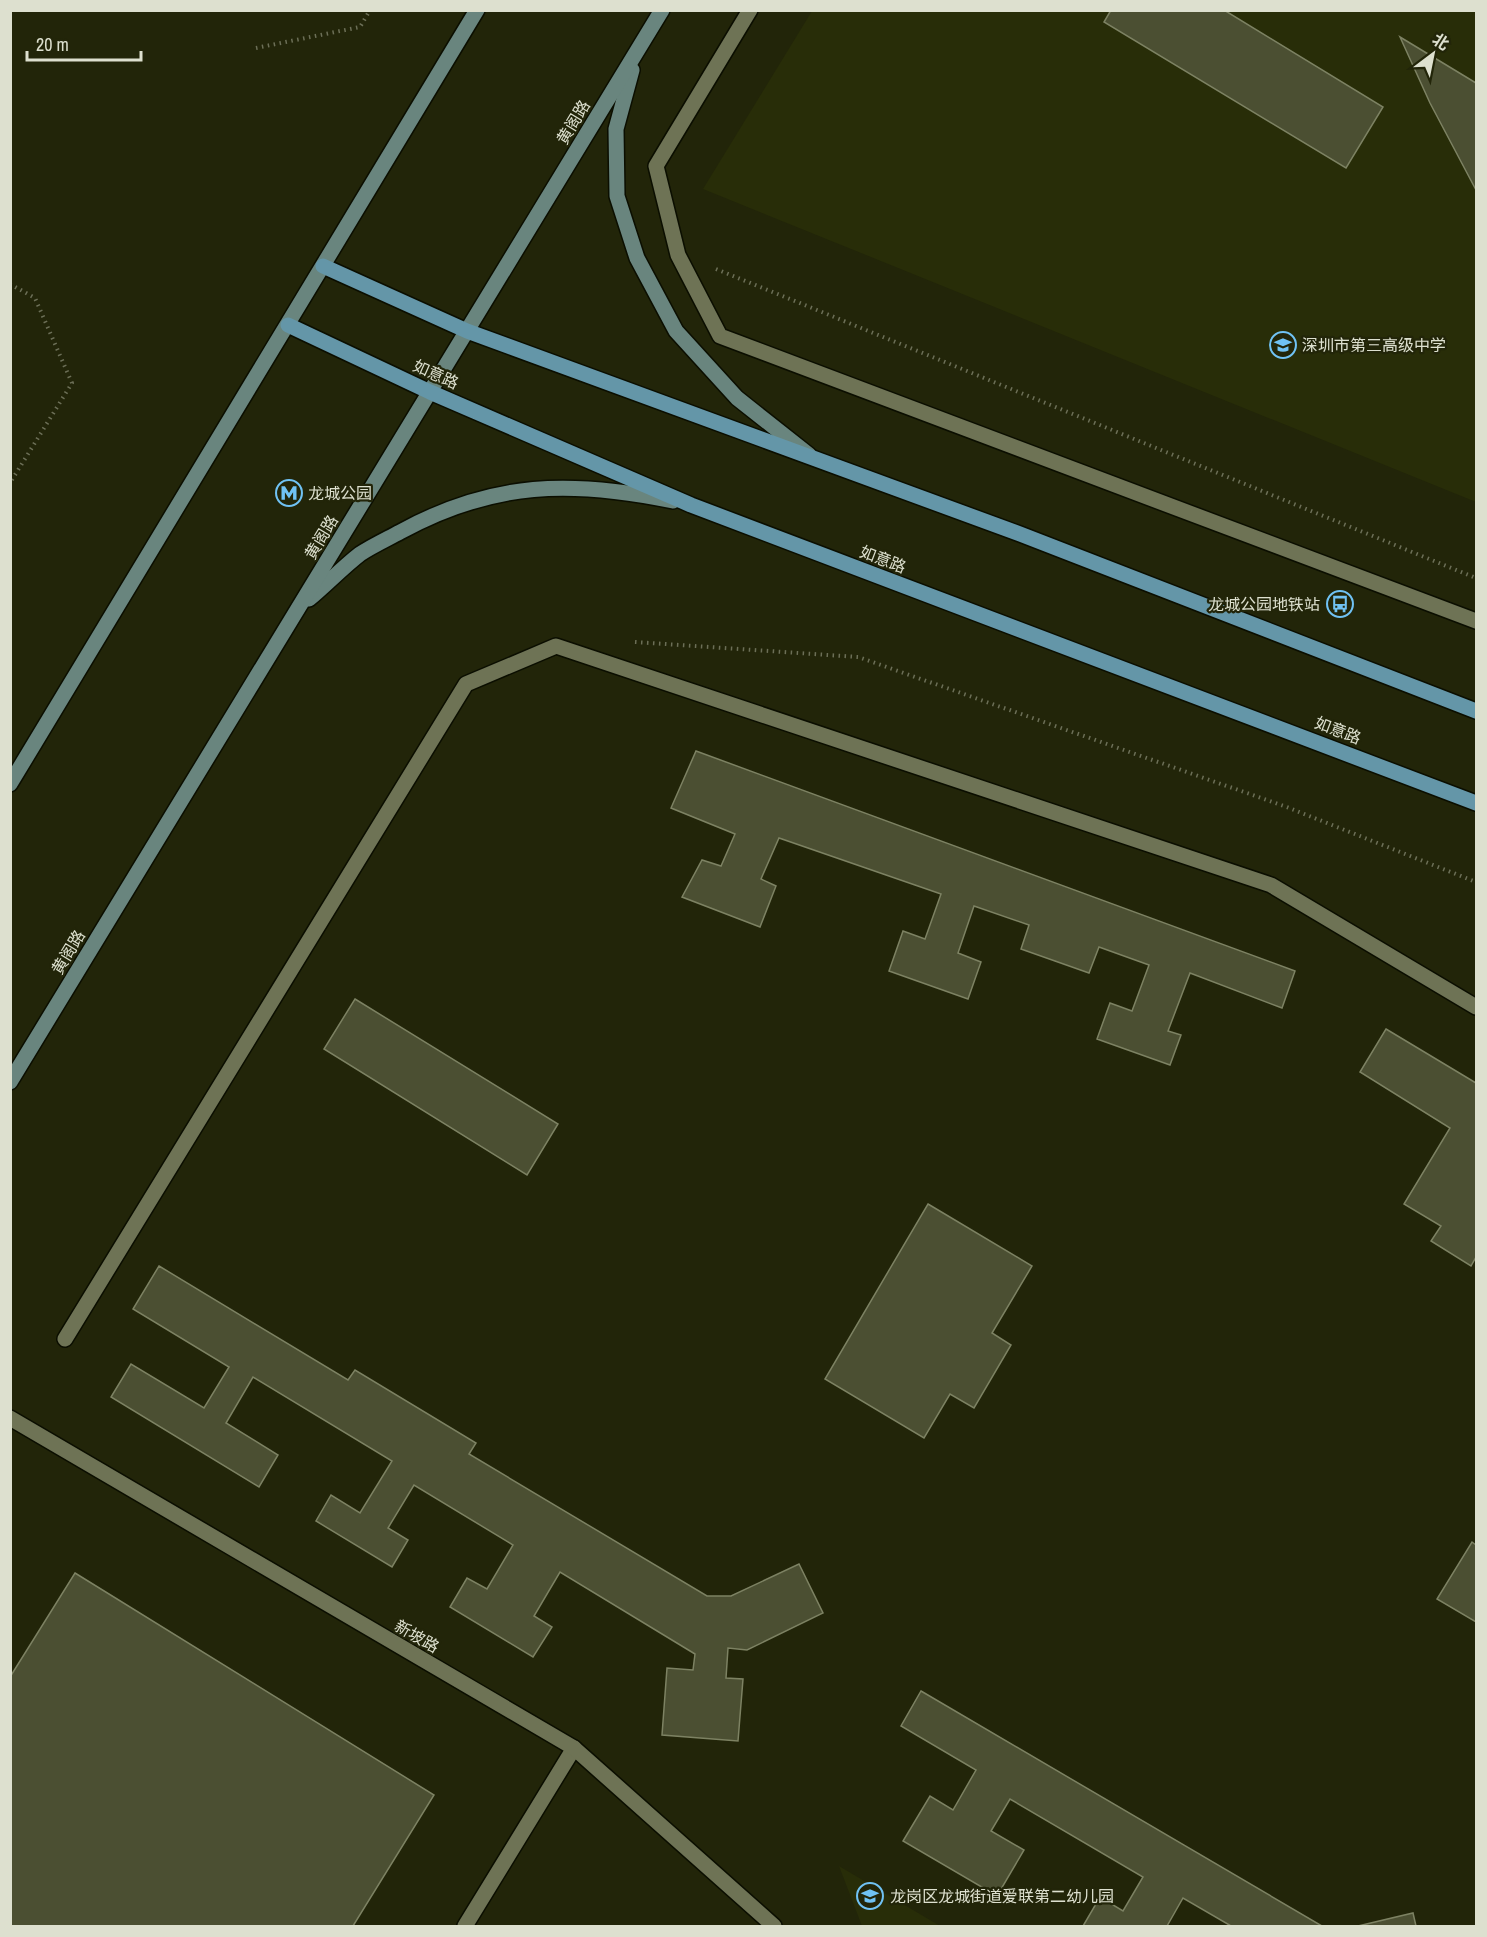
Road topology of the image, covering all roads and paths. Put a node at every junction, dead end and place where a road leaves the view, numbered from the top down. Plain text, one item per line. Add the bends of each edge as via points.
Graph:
1 (370, 10) edge
2 (477, 10) edge
3 (662, 10) edge
4 (750, 10) edge
5 (256, 48) dead end
6 (637, 52) junction
7 (678, 255) junction
8 (323, 266) junction
9 (10, 284) edge
10 (288, 325) junction
11 (467, 331) junction
12 (430, 392) junction
13 (814, 458) junction
14 (10, 483) edge
15 (691, 505) junction
16 (1476, 578) edge
17 (298, 609) junction
18 (1476, 621) edge
19 (628, 641) dead end
20 (1476, 711) edge
21 (10, 784) edge
22 (1476, 803) edge
23 (1476, 882) edge
24 (1476, 1007) edge
25 (10, 1082) edge
26 (65, 1339) dead end
27 (10, 1418) edge
28 (574, 1748) junction
29 (465, 1926) edge
30 (774, 1926) edge

1 - 5 path via 360,27
2 - 8 main road
3 - 6 main road, 黄阁路
4 - 7 street via 656,166
6 - 11 main road, 黄阁路
6 - 13 main road via 616,129 617,196 637,258 676,331 737,398
7 - 16 path
7 - 18 street via 720,336
8 - 10 main road
8 - 11 main road
9 - 14 path via 35,298 72,383
10 - 12 main road, 如意路
10 - 21 main road
11 - 12 main road, 黄阁路
11 - 13 main road
12 - 15 main road, 如意路
12 - 17 main road, 黄阁路
13 - 20 main road
15 - 17 main road via 618,489 555,487 488,496 426,518 361,554
15 - 22 main road, 如意路
17 - 25 main road, 黄阁路
19 - 23 path via 858,657 1284,806
24 - 26 street via 1271,885 556,646 466,684
27 - 28 street, 新坡路
28 - 29 street
28 - 30 street, 新坡路

